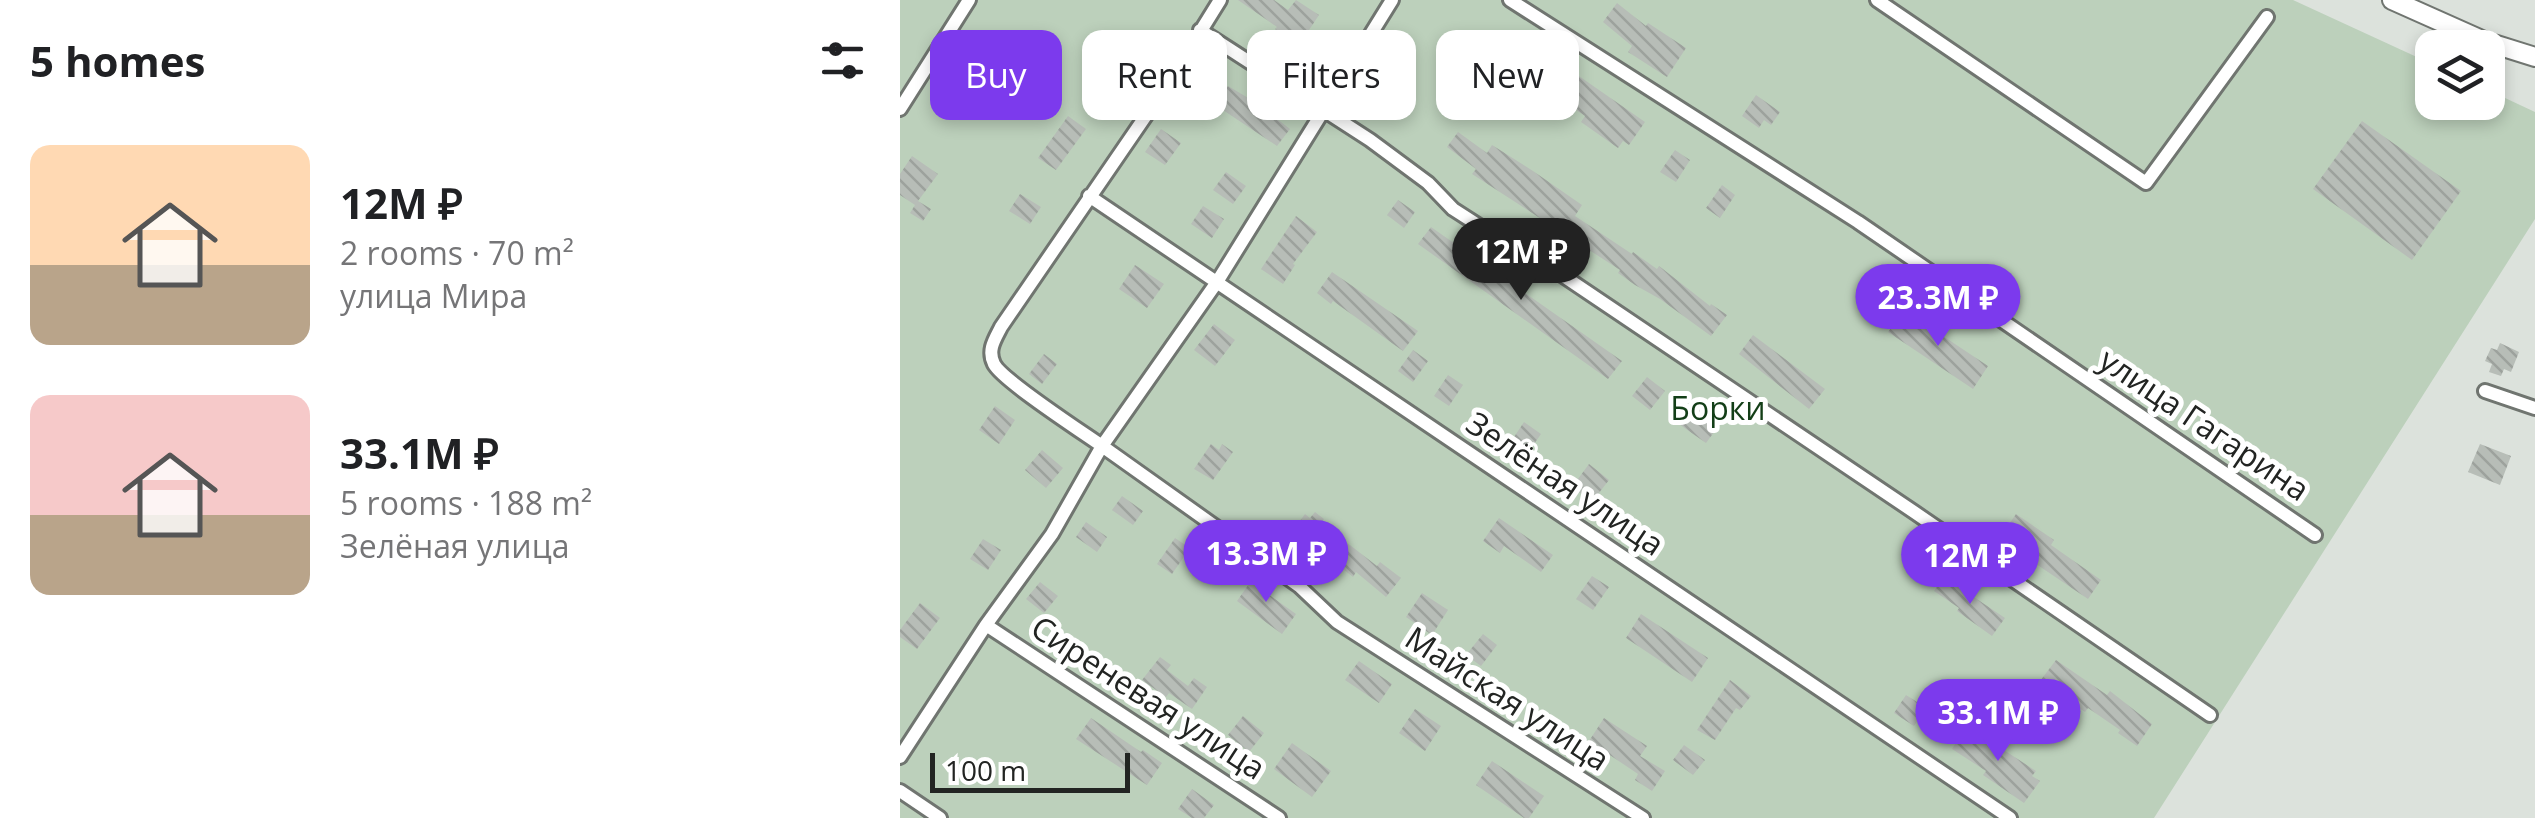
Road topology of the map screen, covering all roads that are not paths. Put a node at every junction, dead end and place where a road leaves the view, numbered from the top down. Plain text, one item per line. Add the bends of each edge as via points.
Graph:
1 (969, 0) edge
2 (1220, 0) edge
3 (1392, 0) edge
4 (1510, 0) edge
5 (1877, 0) edge
6 (2392, 0) edge
7 (2266, 18) dead end
8 (1200, 30) edge
9 (1373, 30) edge
10 (2535, 57) edge
11 (900, 108) edge
12 (1142, 120) edge
13 (1316, 120) edge
14 (1337, 120) edge
15 (1089, 196) junction
16 (1216, 282) junction
17 (2485, 391) dead end
18 (2535, 408) edge
19 (1102, 446) junction
20 (2315, 535) dead end
21 (986, 625) junction
22 (2210, 714) dead end
23 (900, 757) edge
24 (900, 791) edge
25 (940, 818) edge
26 (1279, 818) edge
27 (1643, 818) edge
28 (2010, 818) edge

1 - 11 street
2 - 8 street
3 - 9 street
4 - 20 street, улица Гагарина via 1858,222
5 - 7 street via 2146,184
6 - 10 street
12 - 15 street
13 - 16 street
14 - 22 street via 1428,183 1454,210 1510,240
15 - 16 street, Зелёная улица
15 - 19 street, Майская улица via 991,348 994,365 1009,379
16 - 19 street
16 - 28 street, Зелёная улица
17 - 18 street
19 - 21 street via 1052,534
19 - 27 street, Майская улица via 1299,586 1336,622
21 - 23 street
21 - 26 street, Сиреневая улица
24 - 25 street

